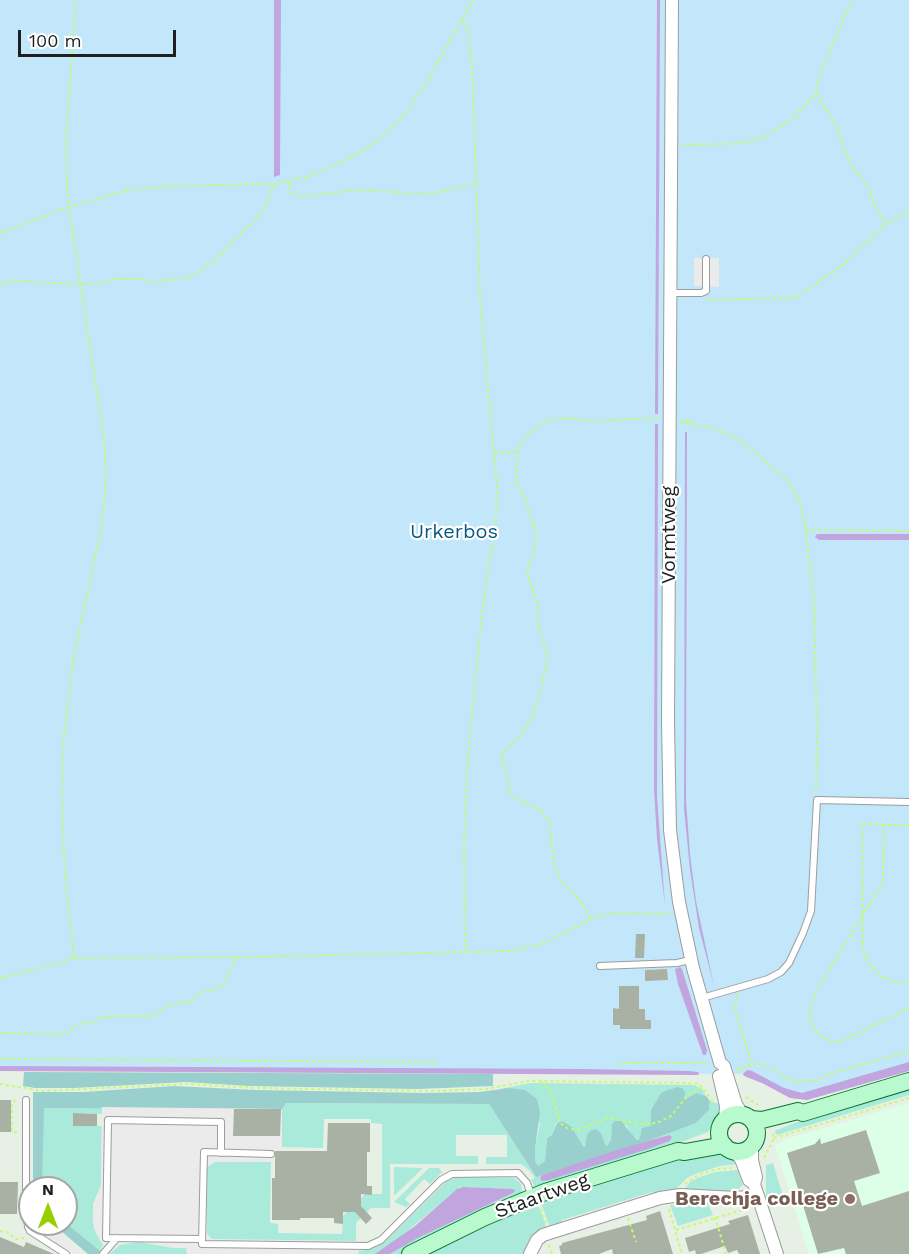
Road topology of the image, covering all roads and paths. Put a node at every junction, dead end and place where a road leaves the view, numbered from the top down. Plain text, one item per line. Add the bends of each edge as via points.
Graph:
1 (76, 0) edge
2 (473, 0) edge
3 (672, 0) edge
4 (852, 0) edge
5 (463, 19) junction
6 (816, 94) junction
7 (681, 145) dead end
8 (289, 181) junction
9 (477, 182) junction
10 (274, 184) junction
11 (69, 207) junction
12 (909, 211) edge
13 (886, 224) junction
14 (0, 233) edge
15 (706, 259) dead end
16 (0, 284) edge
17 (80, 284) junction
18 (671, 293) junction
19 (703, 300) dead end
20 (652, 418) dead end
21 (681, 422) dead end
22 (517, 452) junction
23 (495, 453) junction
24 (806, 530) junction
25 (909, 531) edge
26 (817, 800) junction
27 (909, 802) edge
28 (884, 825) junction
29 (909, 825) edge
30 (677, 914) dead end
31 (862, 916) junction
32 (590, 919) junction
33 (465, 952) junction
34 (237, 957) junction
35 (74, 958) junction
36 (690, 960) junction
37 (600, 966) dead end
38 (0, 978) edge
39 (909, 984) edge
40 (740, 988) junction
41 (702, 998) junction
42 (909, 1008) edge
43 (0, 1033) edge
44 (909, 1052) edge
45 (0, 1059) edge
46 (435, 1062) dead end
47 (619, 1063) dead end
48 (720, 1063) junction
49 (752, 1064) junction
50 (733, 1072) dead end
51 (541, 1081) junction
52 (909, 1081) edge
53 (0, 1084) edge
54 (703, 1087) junction
55 (909, 1098) edge
56 (24, 1099) joint
57 (718, 1102) dead end
58 (803, 1113) junction
59 (747, 1117) junction
60 (722, 1124) junction
61 (14, 1132) dead end
62 (760, 1138) junction
63 (774, 1138) junction
64 (678, 1151) junction
65 (220, 1153) junction
66 (271, 1154) dead end
67 (731, 1154) junction
68 (758, 1161) junction
69 (25, 1176) edge
70 (683, 1186) dead end
71 (756, 1186) junction
72 (665, 1197) junction
73 (536, 1200) junction
74 (743, 1209) dead end
75 (627, 1215) dead end
76 (715, 1217) junction
77 (548, 1229) dead end
78 (676, 1230) junction
79 (0, 1231) edge
80 (26, 1236) edge
81 (38, 1236) edge
82 (117, 1238) junction
83 (202, 1239) junction
84 (548, 1240) dead end
85 (636, 1242) dead end
86 (66, 1254) edge
87 (103, 1254) edge
88 (410, 1254) edge
89 (530, 1254) edge
90 (552, 1254) edge
91 (682, 1254) edge
92 (726, 1254) edge
93 (777, 1254) edge

1 - 11 path via 66,161
2 - 5 path
3 - 18 street, Vormtweg
4 - 6 path
5 - 8 path via 419,94 380,139 339,163
5 - 9 path via 472,61
6 - 7 path via 792,119 762,138 734,144
6 - 13 path via 838,128 851,165 869,188
8 - 9 path via 291,193 299,197 356,190 430,194
8 - 10 path
9 - 23 path via 480,300
10 - 11 path via 147,187
10 - 17 path via 262,212 194,276 157,282 123,279
11 - 14 path
11 - 17 path
12 - 13 path
13 - 19 path via 840,267 795,298
15 - 18 lane via 705,292
16 - 17 path via 18,279
17 - 35 path via 106,474 102,521 73,660 62,753 64,866
18 - 36 street, Vormtweg via 669,802 675,875
20 - 22 path via 548,420 527,435
21 - 24 path via 737,438 781,474 797,495
22 - 23 path
22 - 32 path via 516,484 536,532 528,579 548,657 535,712 502,758 509,793 539,809 549,820 554,865
23 - 33 path via 496,519 478,641 465,800
24 - 25 path
24 - 26 path via 814,602
26 - 27 lane
26 - 40 lane via 812,904 804,933 786,968
28 - 29 path
28 - 31 path via 884,879
28 - 31 path via 862,824
30 - 32 path via 616,913
31 - 39 path via 863,950 869,963 888,980
31 - 42 path via 811,1000 811,1024 823,1038 841,1041
32 - 33 path via 532,947
33 - 34 path
34 - 35 path
34 - 43 path via 219,988 202,992 189,1002 170,1004 153,1016 101,1017 92,1023 77,1024 68,1033
35 - 38 path
36 - 37 lane
36 - 41 street, Vormtweg
40 - 41 lane
40 - 49 path via 735,1010
41 - 48 street, Vormtweg
44 - 49 path via 812,1081 790,1080 762,1064
45 - 46 path
47 - 48 path
48 - 59 street, Vormtweg via 736,1104
48 - 60 street, Vormtweg via 717,1068 726,1106
49 - 50 path
51 - 53 path via 433,1091 187,1084 43,1090
51 - 54 path via 696,1083
51 - 54 path via 552,1094 560,1123 576,1130 608,1118 657,1123 671,1116 688,1095
52 - 58 main road
54 - 57 path
55 - 63 path
56 - 61 path via 12,1102
56 - 69 lane
58 - 59 main road via 762,1120
58 - 62 main road via 765,1130
59 - 60 main road via 733,1114
59 - 62 main road
60 - 64 main road, Staartweg via 711,1135
60 - 67 main road via 720,1137
62 - 63 path
62 - 67 main road
62 - 68 street
63 - 68 path
64 - 67 main road, Staartweg
64 - 73 main road, Staartweg
65 - 66 lane
65 - 82 lane via 221,1122 108,1120 106,1238
65 - 83 lane via 204,1152
67 - 70 path via 718,1169 698,1175
67 - 71 street via 741,1159 749,1180
68 - 71 street
71 - 72 street via 736,1198
71 - 93 street
72 - 78 path
72 - 89 street via 543,1235
73 - 77 path
73 - 83 lane via 518,1173 456,1173 441,1180 381,1240 368,1246 202,1244
73 - 88 main road, Staartweg via 457,1230
74 - 76 path
75 - 85 path
76 - 78 path
76 - 92 path
78 - 91 path
79 - 80 path via 17,1239
81 - 86 lane
82 - 83 lane
82 - 87 lane
84 - 90 path

